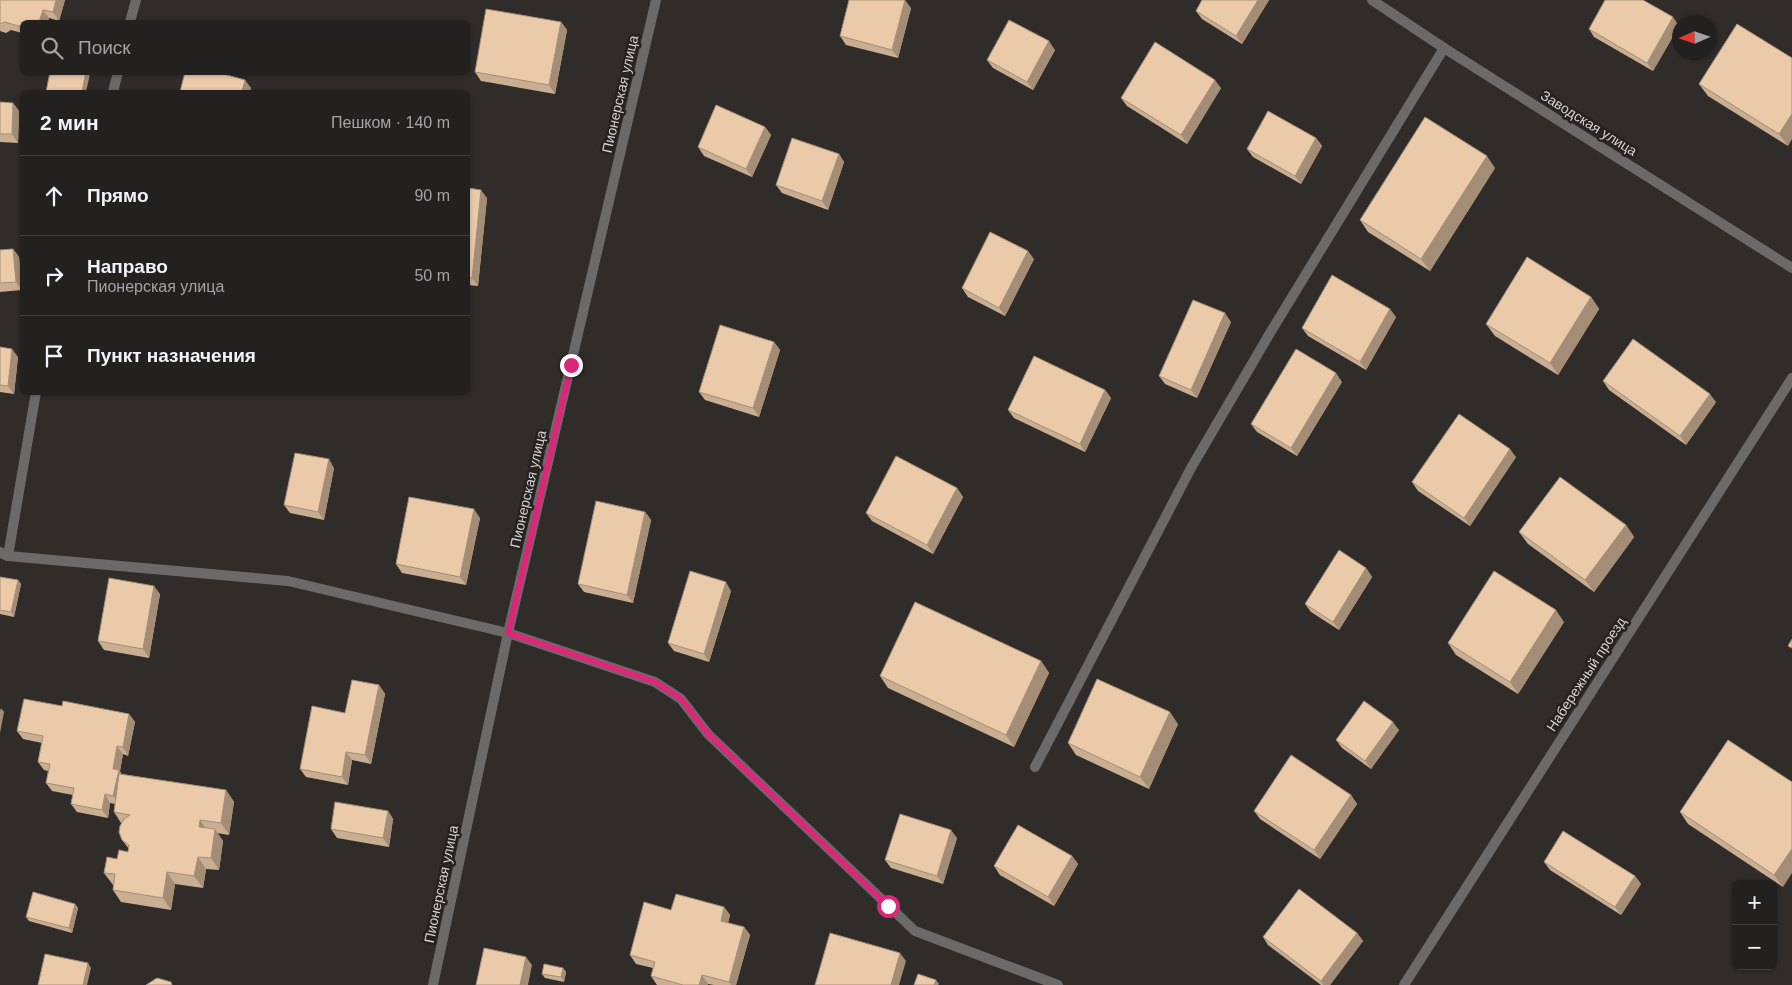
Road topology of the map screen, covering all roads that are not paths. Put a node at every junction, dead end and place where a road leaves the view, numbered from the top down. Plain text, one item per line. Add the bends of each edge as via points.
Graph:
1 (136, 0) edge
2 (656, 0) edge
3 (1372, 0) edge
4 (131, 20) edge
5 (1444, 48) junction
6 (117, 75) edge
7 (114, 90) edge
8 (1792, 268) edge
9 (1792, 378) edge
10 (35, 395) edge
11 (4, 554) edge
12 (508, 633) junction
13 (1035, 767) dead end
14 (433, 985) edge
15 (1058, 985) edge
16 (1404, 985) edge

1 - 4 street
2 - 12 street, Пионерская улица
3 - 5 street, Заводская улица
5 - 8 street, Заводская улица
5 - 13 street via 1191,468
6 - 7 street
9 - 16 street, Набережный проезд
10 - 11 street
11 - 12 street via 288,581
12 - 14 street, Пионерская улица
12 - 15 street via 655,682 681,699 708,734 915,931

